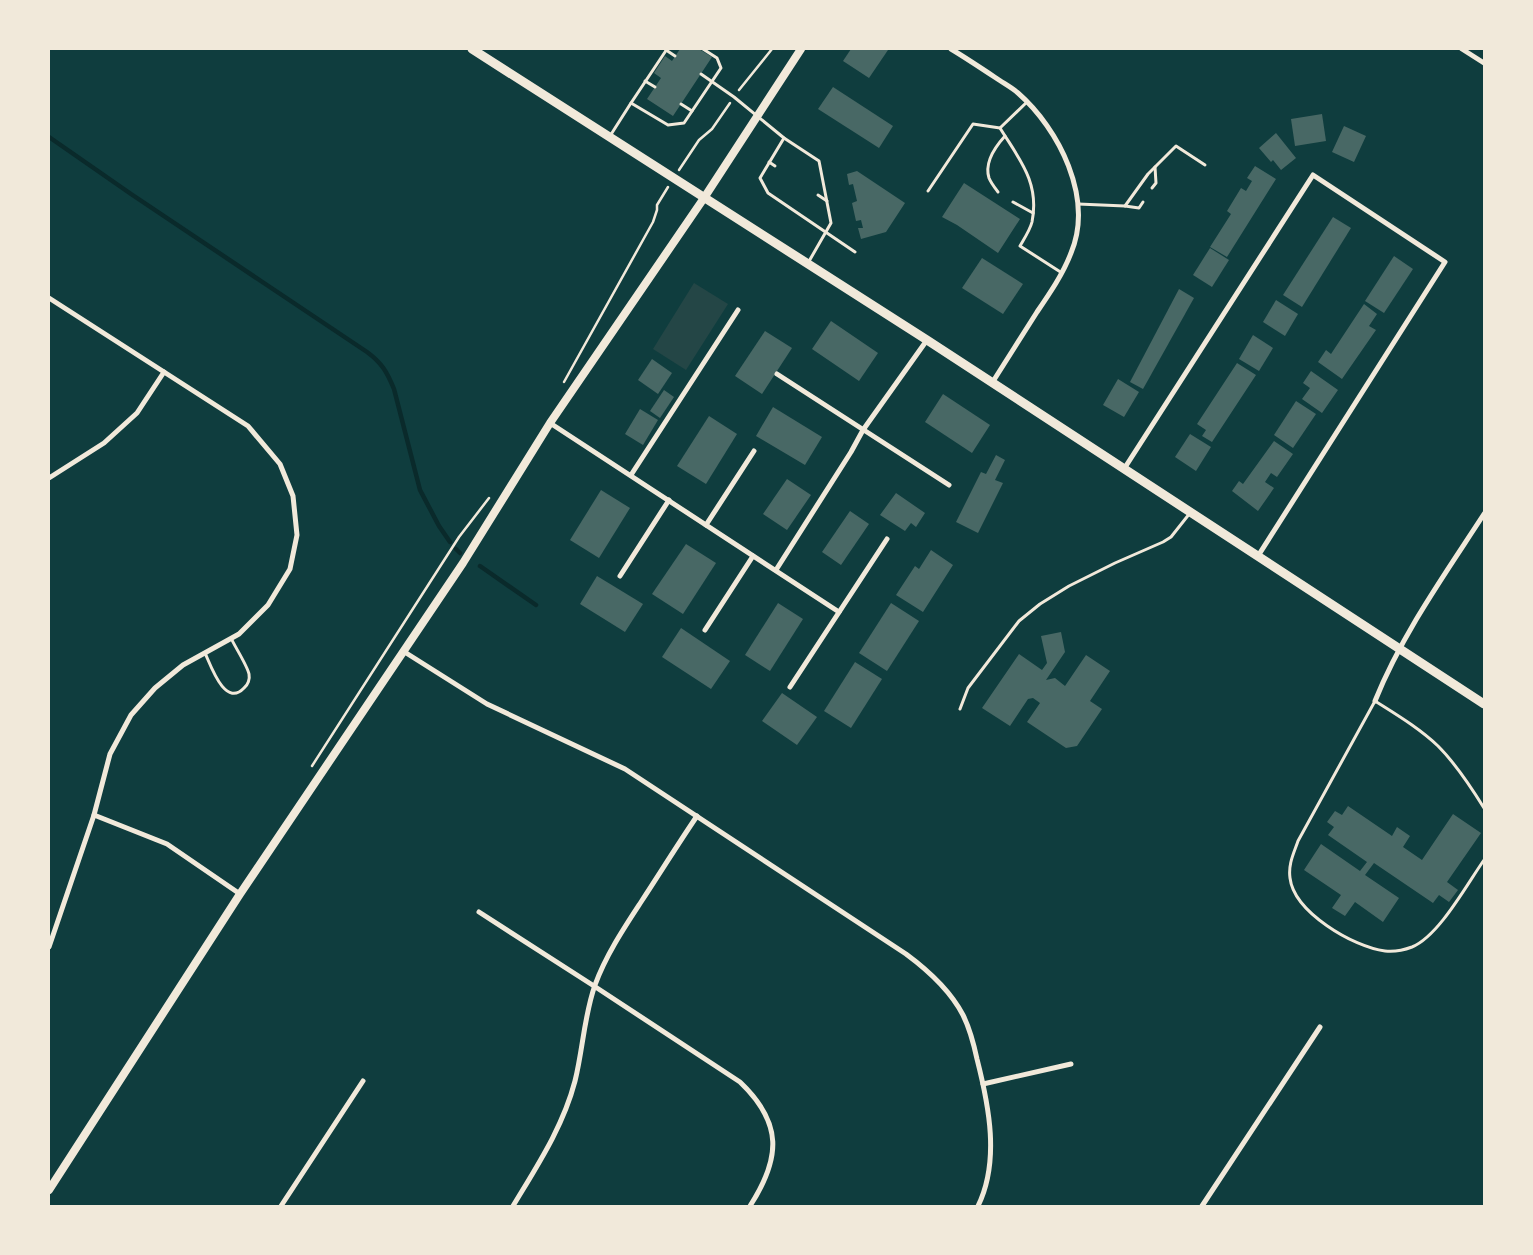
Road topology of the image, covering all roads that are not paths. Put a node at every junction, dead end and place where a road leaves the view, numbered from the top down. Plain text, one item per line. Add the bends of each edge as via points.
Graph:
1 (472, 49) edge
2 (666, 49) edge
3 (703, 49) edge
4 (801, 49) edge
5 (951, 49) edge
6 (1462, 49) edge
7 (675, 56) dead end
8 (1484, 63) edge
9 (701, 74) dead end
10 (645, 81) junction
11 (711, 81) junction
12 (655, 87) dead end
13 (1027, 102) junction
14 (631, 103) junction
15 (681, 104) dead end
16 (692, 111) junction
17 (757, 116) junction
18 (1000, 128) junction
19 (1005, 136) junction
20 (609, 137) junction
21 (784, 138) junction
22 (769, 162) junction
23 (775, 166) dead end
24 (1205, 166) dead end
25 (1155, 167) junction
26 (1152, 188) dead end
27 (928, 191) dead end
28 (998, 192) dead end
29 (818, 195) dead end
30 (704, 198) junction
31 (827, 200) junction
32 (1013, 202) dead end
33 (1143, 202) dead end
34 (1078, 204) junction
35 (1125, 206) junction
36 (1033, 213) junction
37 (826, 232) junction
38 (855, 252) dead end
39 (808, 264) junction
40 (1062, 272) junction
41 (49, 298) edge
42 (738, 310) dead end
43 (927, 340) junction
44 (164, 372) junction
45 (777, 374) dead end
46 (992, 383) junction
47 (550, 423) junction
48 (863, 430) junction
49 (754, 451) dead end
50 (1124, 469) junction
51 (631, 475) junction
52 (49, 478) edge
53 (949, 486) dead end
54 (669, 500) junction
55 (1191, 512) junction
56 (1484, 514) edge
57 (706, 524) junction
58 (887, 539) dead end
59 (753, 556) junction
60 (1258, 556) junction
61 (776, 570) junction
62 (620, 576) dead end
63 (839, 612) junction
64 (705, 630) dead end
65 (230, 638) junction
66 (1400, 649) junction
67 (403, 651) junction
68 (205, 653) junction
69 (790, 687) dead end
70 (1375, 701) junction
71 (1484, 704) edge
72 (960, 709) dead end
73 (1484, 808) edge
74 (94, 815) junction
75 (697, 816) junction
76 (1484, 860) edge
77 (240, 894) junction
78 (479, 912) dead end
79 (49, 947) edge
80 (594, 986) junction
81 (1320, 1027) dead end
82 (1071, 1064) dead end
83 (363, 1081) dead end
84 (984, 1084) junction
85 (49, 1190) edge
86 (281, 1206) edge
87 (512, 1206) edge
88 (750, 1206) edge
89 (978, 1206) edge
90 (1202, 1206) edge

1 - 20 main road
2 - 7 lane
2 - 10 lane
3 - 11 lane via 717,58 721,68
4 - 17 street
5 - 13 street
6 - 8 street
9 - 11 lane
10 - 12 lane
10 - 14 lane
11 - 16 lane
11 - 17 lane
13 - 18 lane
13 - 34 street via 1053,134 1062,151 1074,181
14 - 16 lane via 668,125 684,123
14 - 20 lane
15 - 16 lane
17 - 21 lane
17 - 30 street
18 - 19 lane
18 - 27 lane via 973,124
19 - 28 lane via 994,148 988,166 989,176
19 - 36 lane via 1032,182
20 - 30 main road
21 - 22 lane
21 - 31 lane via 819,161
22 - 23 lane
22 - 37 lane via 760,178 768,193
24 - 25 lane via 1176,146
25 - 26 lane via 1156,183
25 - 35 lane
29 - 31 lane
30 - 39 main road
30 - 47 street
31 - 37 lane via 830,223
32 - 36 lane
33 - 35 lane via 1139,208
34 - 35 lane
34 - 40 street via 1072,251
36 - 40 lane via 1032,224 1020,246
37 - 38 lane
37 - 39 lane
39 - 43 main road
40 - 46 street
41 - 44 street
42 - 51 street
43 - 46 main road
43 - 48 street
44 - 52 street via 137,413 104,443
44 - 65 street via 248,426 280,464 294,496 297,535 290,569 268,605 239,634
45 - 48 street
46 - 50 main road
47 - 51 street
47 - 67 street via 463,563
48 - 53 street
48 - 61 street
49 - 57 street
50 - 55 main road
50 - 60 street via 1313,175 1445,262
51 - 54 street
54 - 57 street
54 - 62 street
55 - 60 main road
55 - 72 lane via 1171,537 1069,586 1019,621 968,688
56 - 66 street
57 - 59 street
58 - 63 street
59 - 61 street
59 - 64 street
60 - 66 main road
61 - 63 street
63 - 69 street
65 - 68 street
65 - 68 lane via 249,674 248,684 243,690 236,693 221,687
66 - 70 street
66 - 71 main road
67 - 75 street via 487,704 625,769
67 - 77 street
68 - 74 street via 183,665 155,688 131,715 110,754
70 - 73 lane via 1410,722 1438,747
70 - 76 lane via 1298,841 1290,861 1290,879 1297,896 1335,932 1367,946 1386,951 1401,950 1425,940
74 - 77 street via 167,844
74 - 79 street
75 - 80 street via 622,932
75 - 84 street via 931,972 963,1016
77 - 85 street
78 - 80 street
80 - 87 street via 575,1080 564,1116
80 - 88 street via 740,1082 754,1096 770,1126 773,1157 762,1189
81 - 90 street
82 - 84 street
83 - 86 street
84 - 89 street via 990,1151 988,1176

